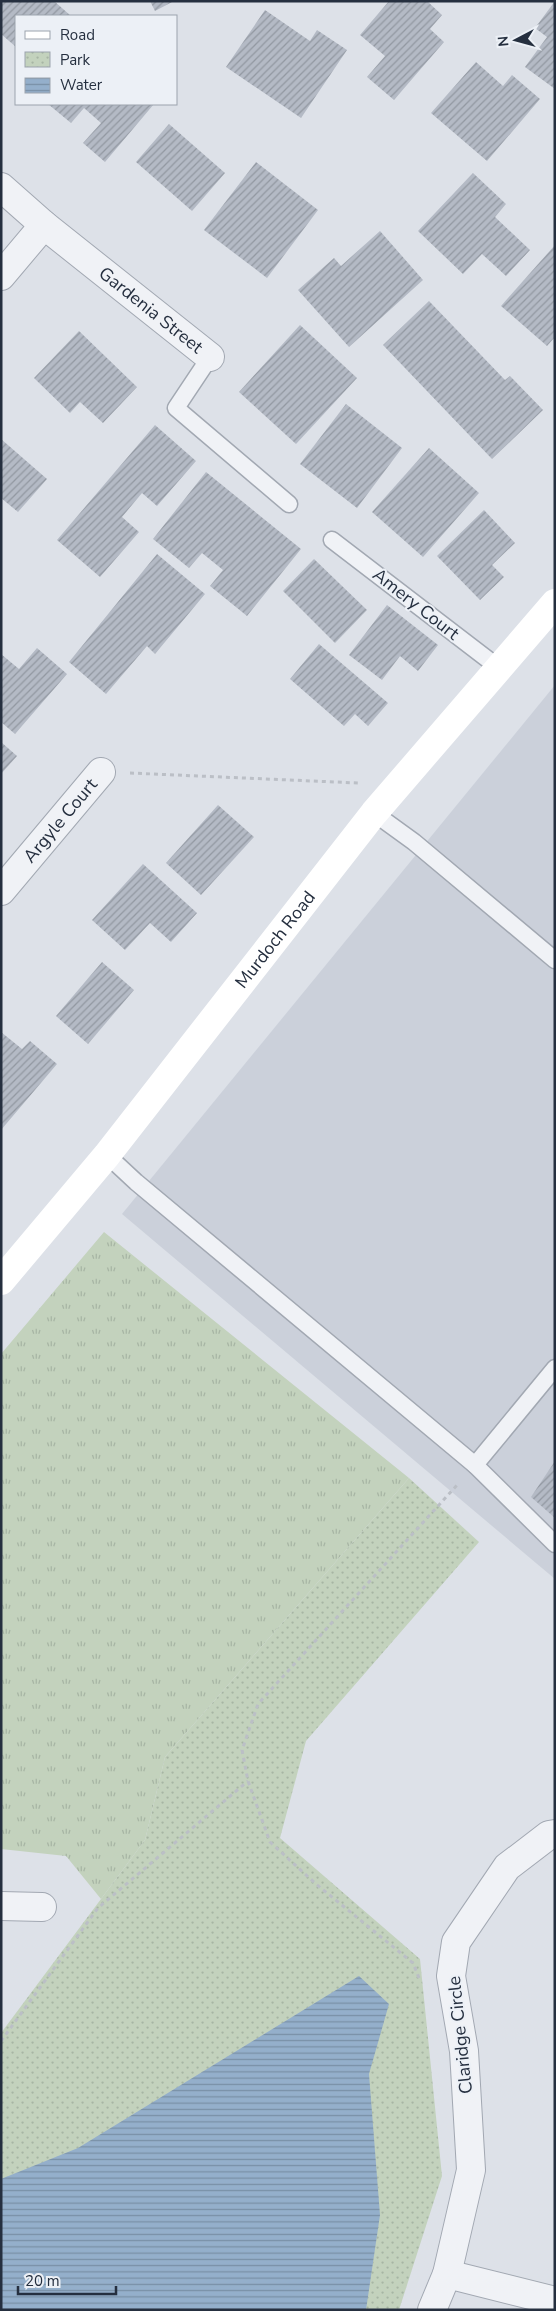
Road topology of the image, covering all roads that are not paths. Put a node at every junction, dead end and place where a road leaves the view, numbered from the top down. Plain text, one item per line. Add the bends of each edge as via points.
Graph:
1 (1, 186) edge
2 (44, 225) junction
3 (1, 276) edge
4 (210, 357) joint
5 (290, 504) dead end
6 (332, 540) dead end
7 (555, 603) edge
8 (499, 668) junction
9 (101, 772) road end
10 (374, 813) junction
11 (1, 891) edge
12 (555, 960) edge
13 (107, 1155) junction
14 (1, 1281) edge
15 (555, 1368) edge
16 (475, 1465) junction
17 (555, 1544) edge
18 (555, 1834) edge
19 (1, 1906) edge
20 (42, 1907) dead end
21 (447, 2274) junction
22 (555, 2301) edge
23 (432, 2310) edge

1 - 2 street, Gardenia Street
2 - 3 street
2 - 4 street, Gardenia Street
4 - 5 lane, Gardenia Street via 176,408
6 - 8 lane, Amery Court
7 - 8 main road, Murdoch Road
8 - 10 main road, Murdoch Road
9 - 11 street, Argyle Court
10 - 12 lane
10 - 13 main road, Murdoch Road
13 - 14 main road, Murdoch Road
13 - 16 lane
15 - 16 lane
16 - 17 lane
18 - 21 street, Claridge Circle via 549,1835 507,1867 456,1942 451,1976 464,2051 471,2170
19 - 20 street
21 - 22 street
21 - 23 street, Claridge Circle

